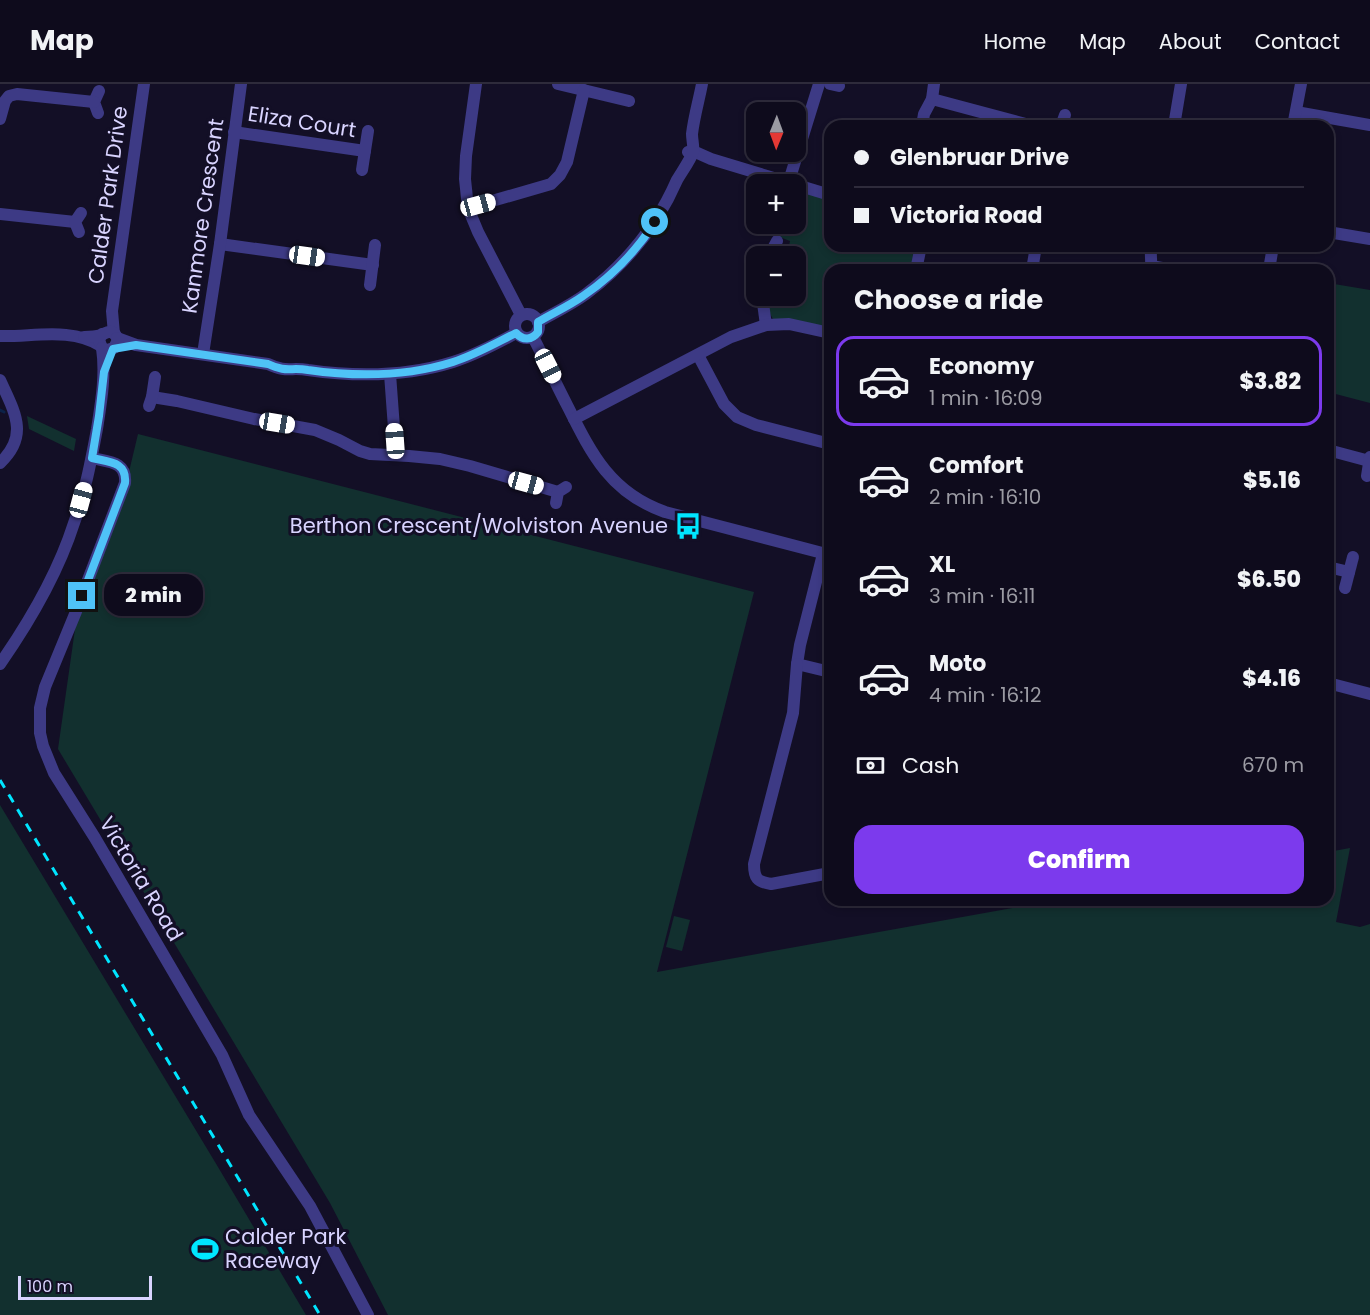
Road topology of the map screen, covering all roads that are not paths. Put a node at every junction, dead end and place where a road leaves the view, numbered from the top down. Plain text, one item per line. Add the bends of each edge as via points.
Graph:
1 (144, 84) edge
2 (241, 84) edge
3 (476, 84) edge
4 (558, 84) edge
5 (702, 84) edge
6 (819, 84) edge
7 (936, 84) edge
8 (1181, 84) edge
9 (1301, 84) edge
10 (584, 90) junction
11 (934, 100) junction
12 (628, 101) dead end
13 (97, 102) dead end
14 (1296, 112) junction
15 (0, 119) edge
16 (923, 120) edge
17 (1010, 120) edge
18 (1175, 120) edge
19 (1294, 120) edge
20 (1370, 125) edge
21 (368, 131) dead end
22 (234, 132) junction
23 (365, 151) junction
24 (691, 153) junction
25 (362, 170) dead end
26 (764, 174) edge
27 (791, 174) edge
28 (806, 187) edge
29 (824, 193) edge
30 (468, 208) junction
31 (0, 214) edge
32 (78, 222) dead end
33 (1334, 233) edge
34 (1370, 239) edge
35 (777, 241) dead end
36 (220, 244) junction
37 (375, 245) dead end
38 (774, 246) edge
39 (372, 266) junction
40 (370, 285) dead end
41 (763, 306) edge
42 (521, 315) junction
43 (538, 322) junction
44 (766, 325) junction
45 (824, 332) edge
46 (516, 333) junction
47 (0, 336) edge
48 (533, 337) junction
49 (108, 341) junction
50 (203, 354) junction
51 (698, 355) junction
52 (390, 374) junction
53 (155, 377) dead end
54 (0, 380) edge
55 (574, 419) junction
56 (824, 442) edge
57 (1334, 451) edge
58 (396, 455) junction
59 (92, 458) junction
60 (1370, 459) edge
61 (0, 463) edge
62 (1367, 476) dead end
63 (560, 494) dead end
64 (824, 553) edge
65 (1353, 556) dead end
66 (824, 561) edge
67 (1334, 568) edge
68 (1349, 572) junction
69 (1345, 588) dead end
70 (4, 659) edge
71 (797, 664) junction
72 (824, 671) edge
73 (1334, 685) edge
74 (1370, 694) edge
75 (824, 874) edge
76 (368, 1315) edge

1 - 49 street, Calder Park Drive
2 - 22 street, Kanmore Crescent
3 - 30 street via 466,156
4 - 10 street
5 - 24 street via 689,138
6 - 27 street
7 - 11 street
8 - 18 street
9 - 14 street
10 - 12 street
10 - 30 street via 567,162 560,175 551,184
11 - 16 street
11 - 17 street
13 - 15 street via 16,94 5,101
14 - 19 street
14 - 20 street
21 - 23 street, Eliza Court
22 - 23 street, Eliza Court
22 - 36 street, Kanmore Crescent
23 - 25 street, Eliza Court
24 - 26 street
24 - 43 street via 681,164 668,200 632,253 585,295
28 - 29 street
30 - 42 street
31 - 32 street
33 - 34 street
35 - 38 street
36 - 39 street
36 - 50 street, Kanmore Crescent
37 - 39 street
39 - 40 street
41 - 44 street
42 - 43 street via 529,314
42 - 46 street via 515,321
43 - 48 street via 538,332
44 - 45 street via 789,324
44 - 51 street via 731,337
46 - 48 street via 525,339
46 - 52 street via 454,362
47 - 49 street via 53,335
48 - 55 street
49 - 50 street
49 - 59 street, Calder Park Drive
50 - 52 street via 268,364 284,362 302,369 344,374
51 - 55 street
51 - 56 street via 724,404 737,417
52 - 58 street
53 - 58 street via 151,401 191,404 315,430 360,452
54 - 61 street via 17,425 13,446
55 - 64 street via 604,471 648,505
57 - 60 street
58 - 63 street via 455,463
59 - 70 street, Calder Park Drive via 75,523 60,559
59 - 76 street, Victoria Road via 118,465 124,472 125,483 45,687 40,717 43,746 54,773 222,1055 249,1115 310,1206
60 - 62 street
65 - 68 street
66 - 71 street
67 - 68 street
68 - 69 street
71 - 72 street
71 - 75 street via 793,713 754,873 756,878 771,884
73 - 74 street

